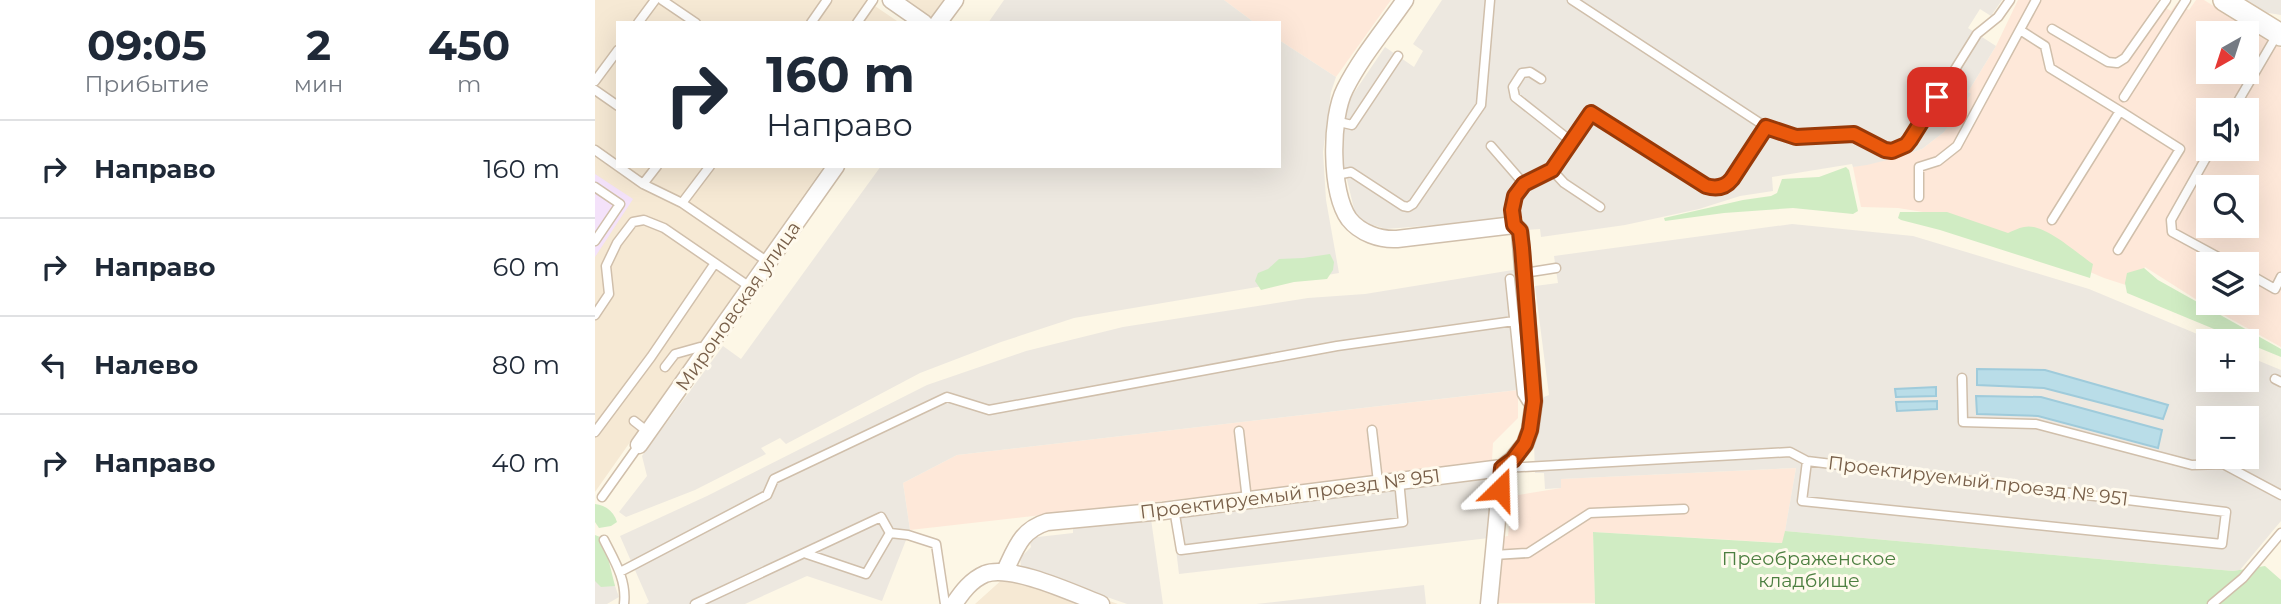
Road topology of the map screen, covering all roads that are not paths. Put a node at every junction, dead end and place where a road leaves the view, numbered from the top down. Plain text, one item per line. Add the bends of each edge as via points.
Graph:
1 (655, 0) edge
2 (662, 0) edge
3 (827, 0) edge
4 (873, 0) edge
5 (891, 0) edge
6 (955, 0) edge
7 (1405, 0) edge
8 (1490, 0) edge
9 (1571, 0) edge
10 (2010, 0) edge
11 (2036, 0) edge
12 (2166, 0) edge
13 (2186, 0) edge
14 (2224, 0) edge
15 (639, 21) edge
16 (693, 21) edge
17 (812, 21) edge
18 (858, 21) edge
19 (921, 21) edge
20 (940, 21) edge
21 (2052, 29) dead end
22 (2020, 30) junction
23 (2276, 31) edge
24 (1636, 42) junction
25 (1630, 52) dead end
26 (616, 53) edge
27 (1398, 57) dead end
28 (1541, 79) dead end
29 (595, 81) edge
30 (595, 90) edge
31 (2124, 97) dead end
32 (2240, 98) edge
33 (616, 105) edge
34 (2120, 111) junction
35 (1335, 121) junction
36 (1766, 127) junction
37 (1572, 142) junction
38 (1491, 146) dead end
39 (595, 150) edge
40 (2204, 161) edge
41 (616, 165) edge
42 (620, 168) edge
43 (655, 168) edge
44 (706, 168) edge
45 (836, 168) edge
46 (1552, 170) junction
47 (1337, 175) junction
48 (643, 184) junction
49 (1524, 184) junction
50 (595, 187) edge
51 (1919, 197) dead end
52 (683, 203) junction
53 (1600, 207) dead end
54 (2052, 220) dead end
55 (1514, 225) junction
56 (595, 242) edge
57 (2118, 250) dead end
58 (2209, 252) edge
59 (715, 262) junction
60 (768, 262) junction
61 (1556, 268) dead end
62 (1517, 276) junction
63 (2281, 277) edge
64 (2259, 280) edge
65 (750, 288) junction
66 (2275, 289) junction
67 (2281, 297) edge
68 (595, 315) edge
69 (1514, 321) junction
70 (705, 351) junction
71 (665, 367) dead end
72 (1962, 378) dead end
73 (1534, 401) junction
74 (634, 421) dead end
75 (1372, 430) dead end
76 (1239, 431) dead end
77 (595, 432) edge
78 (644, 438) junction
79 (1807, 461) junction
80 (1502, 468) junction
81 (1399, 480) junction
82 (1378, 482) junction
83 (2281, 495) edge
84 (602, 497) dead end
85 (1247, 500) junction
86 (1684, 509) dead end
87 (1167, 512) junction
88 (890, 533) junction
89 (2281, 533) edge
90 (604, 540) dead end
91 (804, 552) junction
92 (1494, 555) junction
93 (1005, 571) junction
94 (621, 572) junction
95 (698, 603) edge
96 (624, 604) edge
97 (945, 604) edge
98 (954, 604) edge
99 (1101, 604) edge
100 (1489, 604) edge
101 (2212, 604) edge

1 - 15 lane
2 - 16 lane
3 - 17 lane
4 - 18 lane
5 - 19 street
6 - 20 street
7 - 35 street via 1345,89
8 - 47 lane via 1481,105 1413,204 1403,206 1351,172
9 - 24 lane
10 - 36 lane via 1999,18 1977,34 1910,140 1899,149 1885,150 1854,134 1796,137
11 - 22 lane
12 - 21 lane via 2117,63
13 - 31 lane
14 - 23 street
22 - 34 lane via 2045,46 2050,68
22 - 51 lane via 1957,146 1919,167
23 - 32 lane
24 - 25 lane
24 - 36 lane
26 - 29 lane
27 - 35 lane via 1352,125
28 - 37 lane via 1523,73 1513,87 1515,97
30 - 33 lane
34 - 54 lane
34 - 57 lane via 2181,149
35 - 47 street
36 - 37 lane via 1728,184 1717,188 1706,186 1593,109
37 - 46 lane
38 - 49 lane
39 - 41 lane
40 - 58 lane via 2171,220 2172,232
42 - 48 lane
43 - 48 lane
44 - 52 lane
45 - 60 street, Мироновская улица
46 - 49 lane
46 - 53 lane
47 - 55 street via 1348,218 1382,238
48 - 52 lane
49 - 55 lane via 1513,203
50 - 56 lane via 620,204
52 - 60 lane
55 - 62 street via 1520,231
59 - 65 lane
59 - 68 lane via 664,228 644,220 633,222 606,265 609,294
59 - 77 lane
60 - 65 street, Мироновская улица
61 - 62 lane
62 - 69 lane
62 - 73 street
63 - 66 lane
64 - 66 lane
65 - 70 street, Мироновская улица
66 - 67 lane
69 - 73 lane via 1522,394 1527,402
69 - 94 lane via 1337,346 989,410 947,397 774,479 767,495
70 - 71 lane via 699,347 675,354
70 - 78 street, Мироновская улица
72 - 83 lane via 1963,422 2036,424 2192,465 2223,464
73 - 80 street via 1529,444
74 - 78 lane
75 - 82 lane
76 - 85 lane
78 - 84 lane
79 - 79 lane, Проектируемый проезд № 951 via 2226,512 2221,544 1802,501
79 - 80 lane, Проектируемый проезд № 951 via 1790,452
80 - 81 street, Проектируемый проезд № 951
80 - 92 street
81 - 82 street, Проектируемый проезд № 951
81 - 87 lane via 1403,522 1181,550
82 - 85 street, Проектируемый проезд № 951
85 - 87 street, Проектируемый проезд № 951
86 - 92 lane via 1590,513 1528,553
87 - 93 street, Проектируемый проезд № 951 via 1033,527
88 - 91 lane via 881,517
88 - 91 lane via 866,574
88 - 97 lane via 936,544
89 - 101 lane
90 - 94 lane
91 - 95 lane
92 - 100 street
93 - 98 street via 985,574 966,587
93 - 99 street
94 - 96 lane

